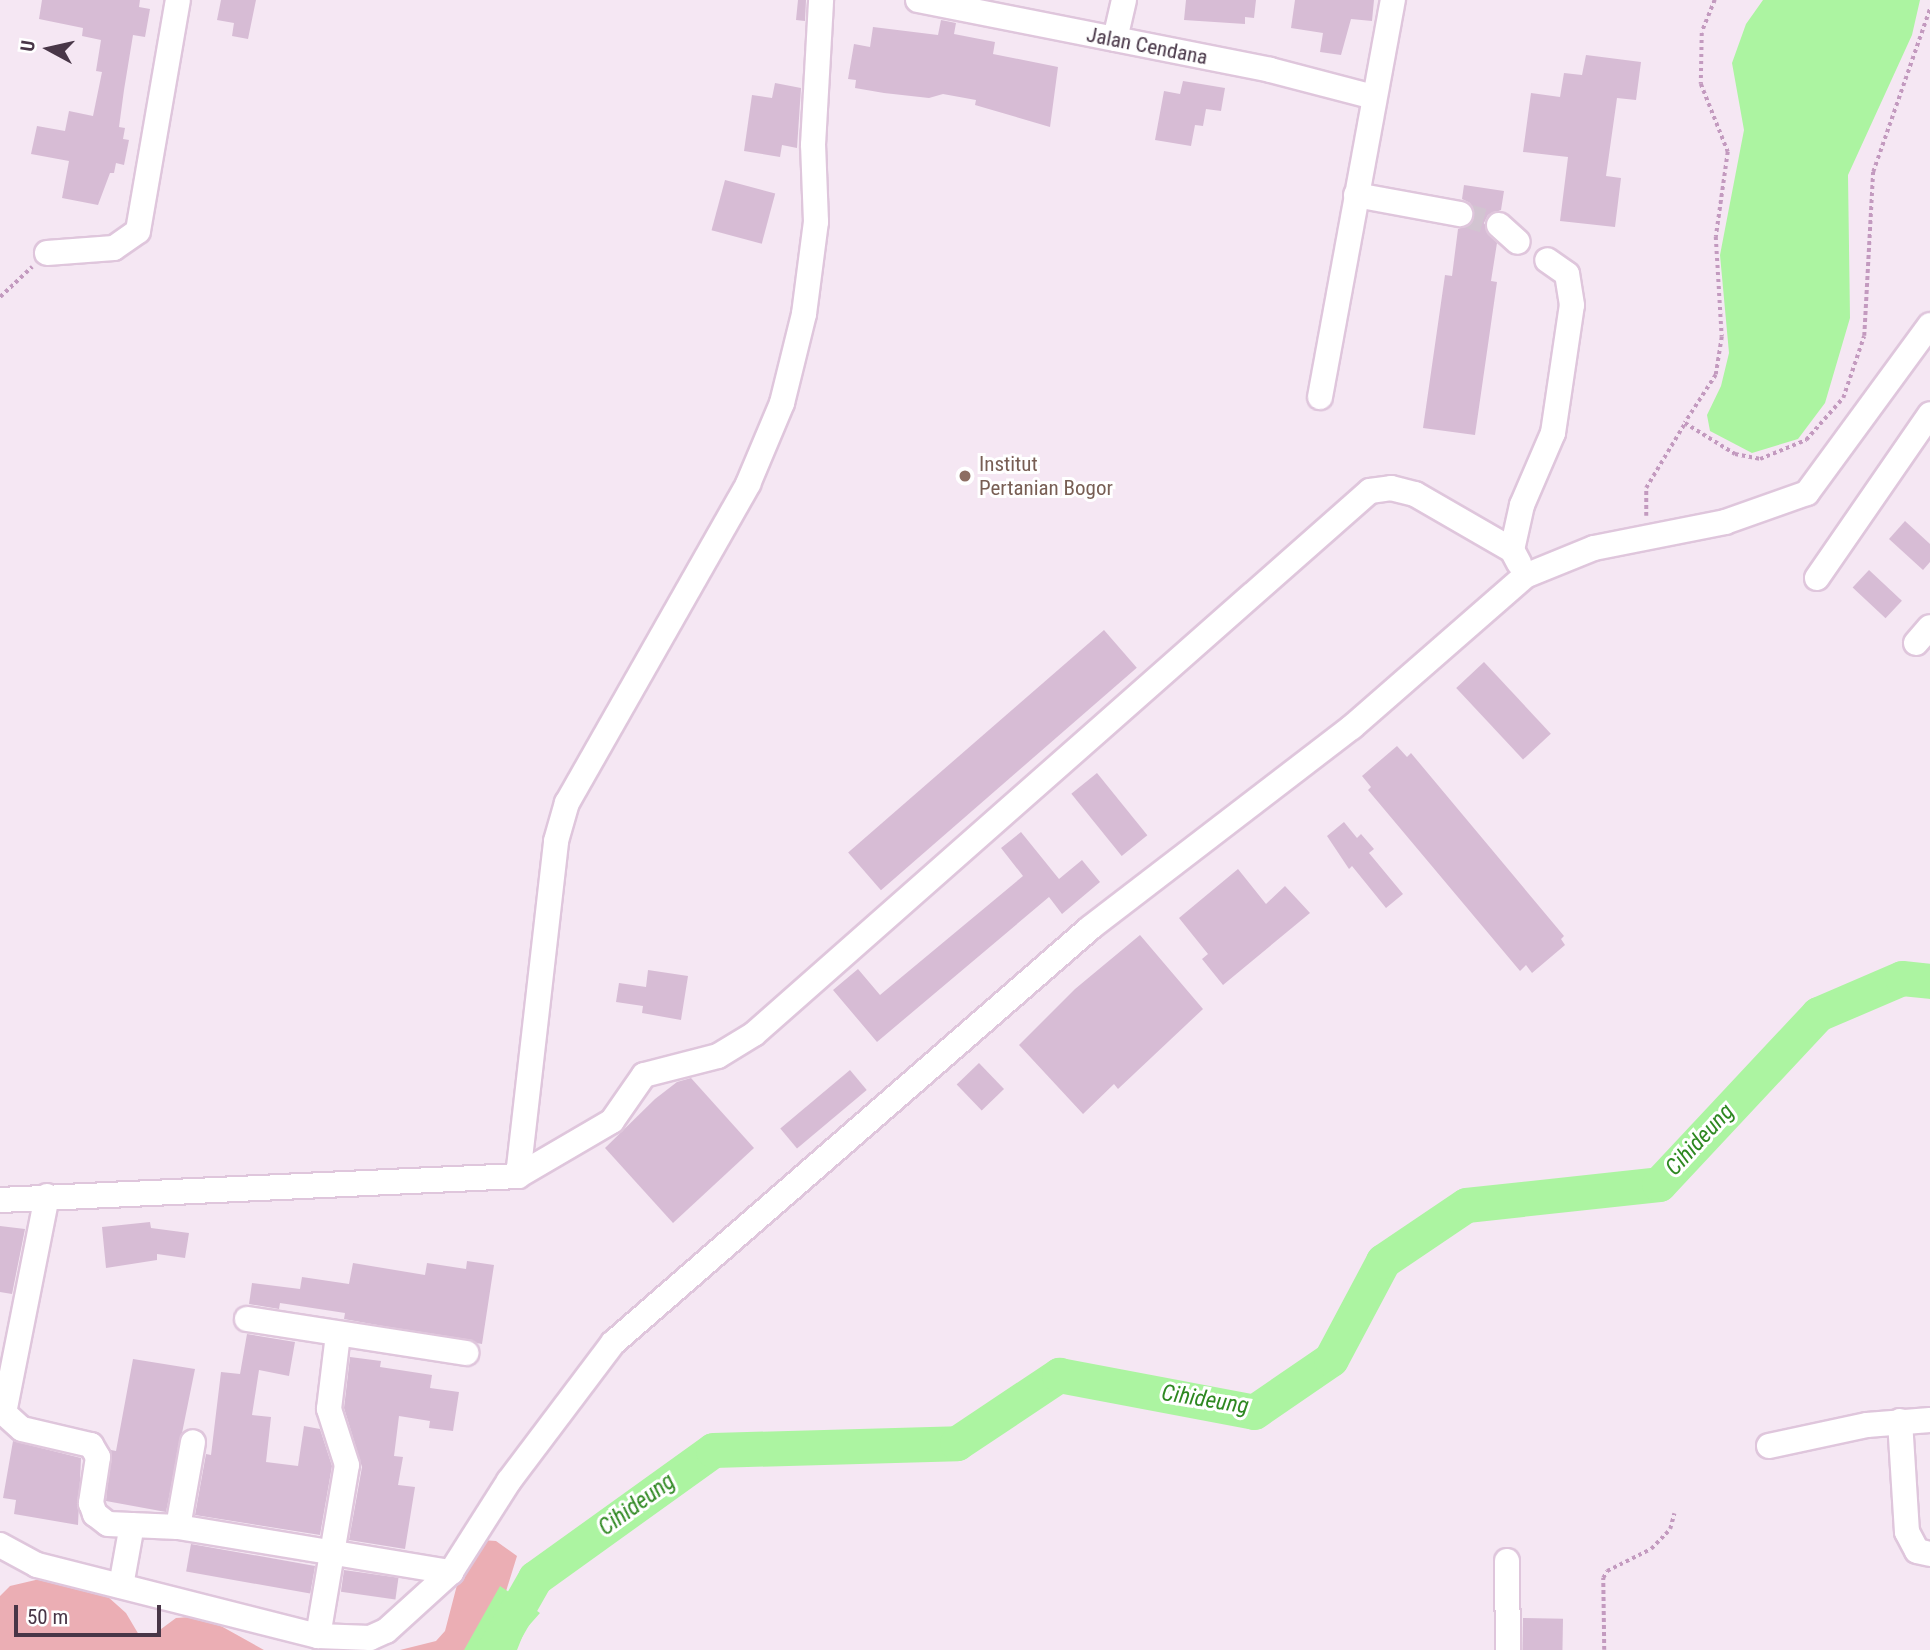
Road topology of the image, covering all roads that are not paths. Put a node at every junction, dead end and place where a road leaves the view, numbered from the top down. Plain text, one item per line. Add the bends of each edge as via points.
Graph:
1 (178, 0) edge
2 (821, 0) edge
3 (918, 0) edge
4 (1124, 0) edge
5 (1393, 0) edge
6 (1115, 39) junction
7 (1374, 96) junction
8 (1356, 195) junction
9 (1460, 214) tunnel mouth
10 (1499, 225) tunnel mouth
11 (1518, 242) dead end
12 (47, 253) road end
13 (1547, 260) dead end
14 (1930, 325) edge
15 (1320, 397) dead end
16 (1930, 414) edge
17 (1512, 550) junction
18 (1525, 576) junction
19 (1817, 578) dead end
20 (518, 1176) junction
21 (47, 1196) junction
22 (0, 1200) edge
23 (247, 1319) dead end
24 (338, 1335) junction
25 (466, 1353) dead end
26 (1930, 1420) edge
27 (1900, 1421) junction
28 (193, 1442) dead end
29 (1769, 1446) dead end
30 (132, 1525) junction
31 (178, 1527) junction
32 (0, 1545) edge
33 (331, 1553) junction
34 (1930, 1554) edge
35 (1507, 1561) dead end
36 (451, 1572) junction
37 (121, 1586) junction
38 (318, 1636) junction
39 (1508, 1650) edge

1 - 12 lane via 138,231 114,248
2 - 20 lane via 813,145 816,222 804,314 782,403 748,484 567,803 556,841
3 - 6 lane, Jalan Cendana
4 - 6 lane
5 - 7 lane
6 - 7 lane, Jalan Cendana
7 - 8 lane
8 - 9 lane
8 - 15 lane
10 - 11 lane
13 - 17 lane via 1567,274 1571,283 1563,385 1553,433 1522,505
14 - 18 lane via 1807,493 1725,523 1594,548
16 - 19 lane
17 - 18 lane
17 - 20 lane via 1415,494 1391,488 1370,491 754,1034 718,1056 644,1075 612,1121
18 - 36 lane via 1352,727 1090,928 613,1343 524,1459
20 - 21 lane
21 - 22 lane
21 - 30 lane via 4,1413 22,1429 91,1446 98,1457 91,1503 95,1514 108,1524
23 - 24 lane
24 - 25 lane
24 - 33 lane via 329,1409 347,1465
26 - 27 lane
27 - 29 lane
27 - 34 lane via 1907,1532 1917,1551
28 - 31 lane
30 - 31 lane
30 - 37 lane
31 - 33 lane
32 - 37 lane via 37,1565
33 - 36 lane
33 - 38 lane
35 - 39 lane
36 - 38 lane via 411,1611 370,1638
37 - 38 lane

